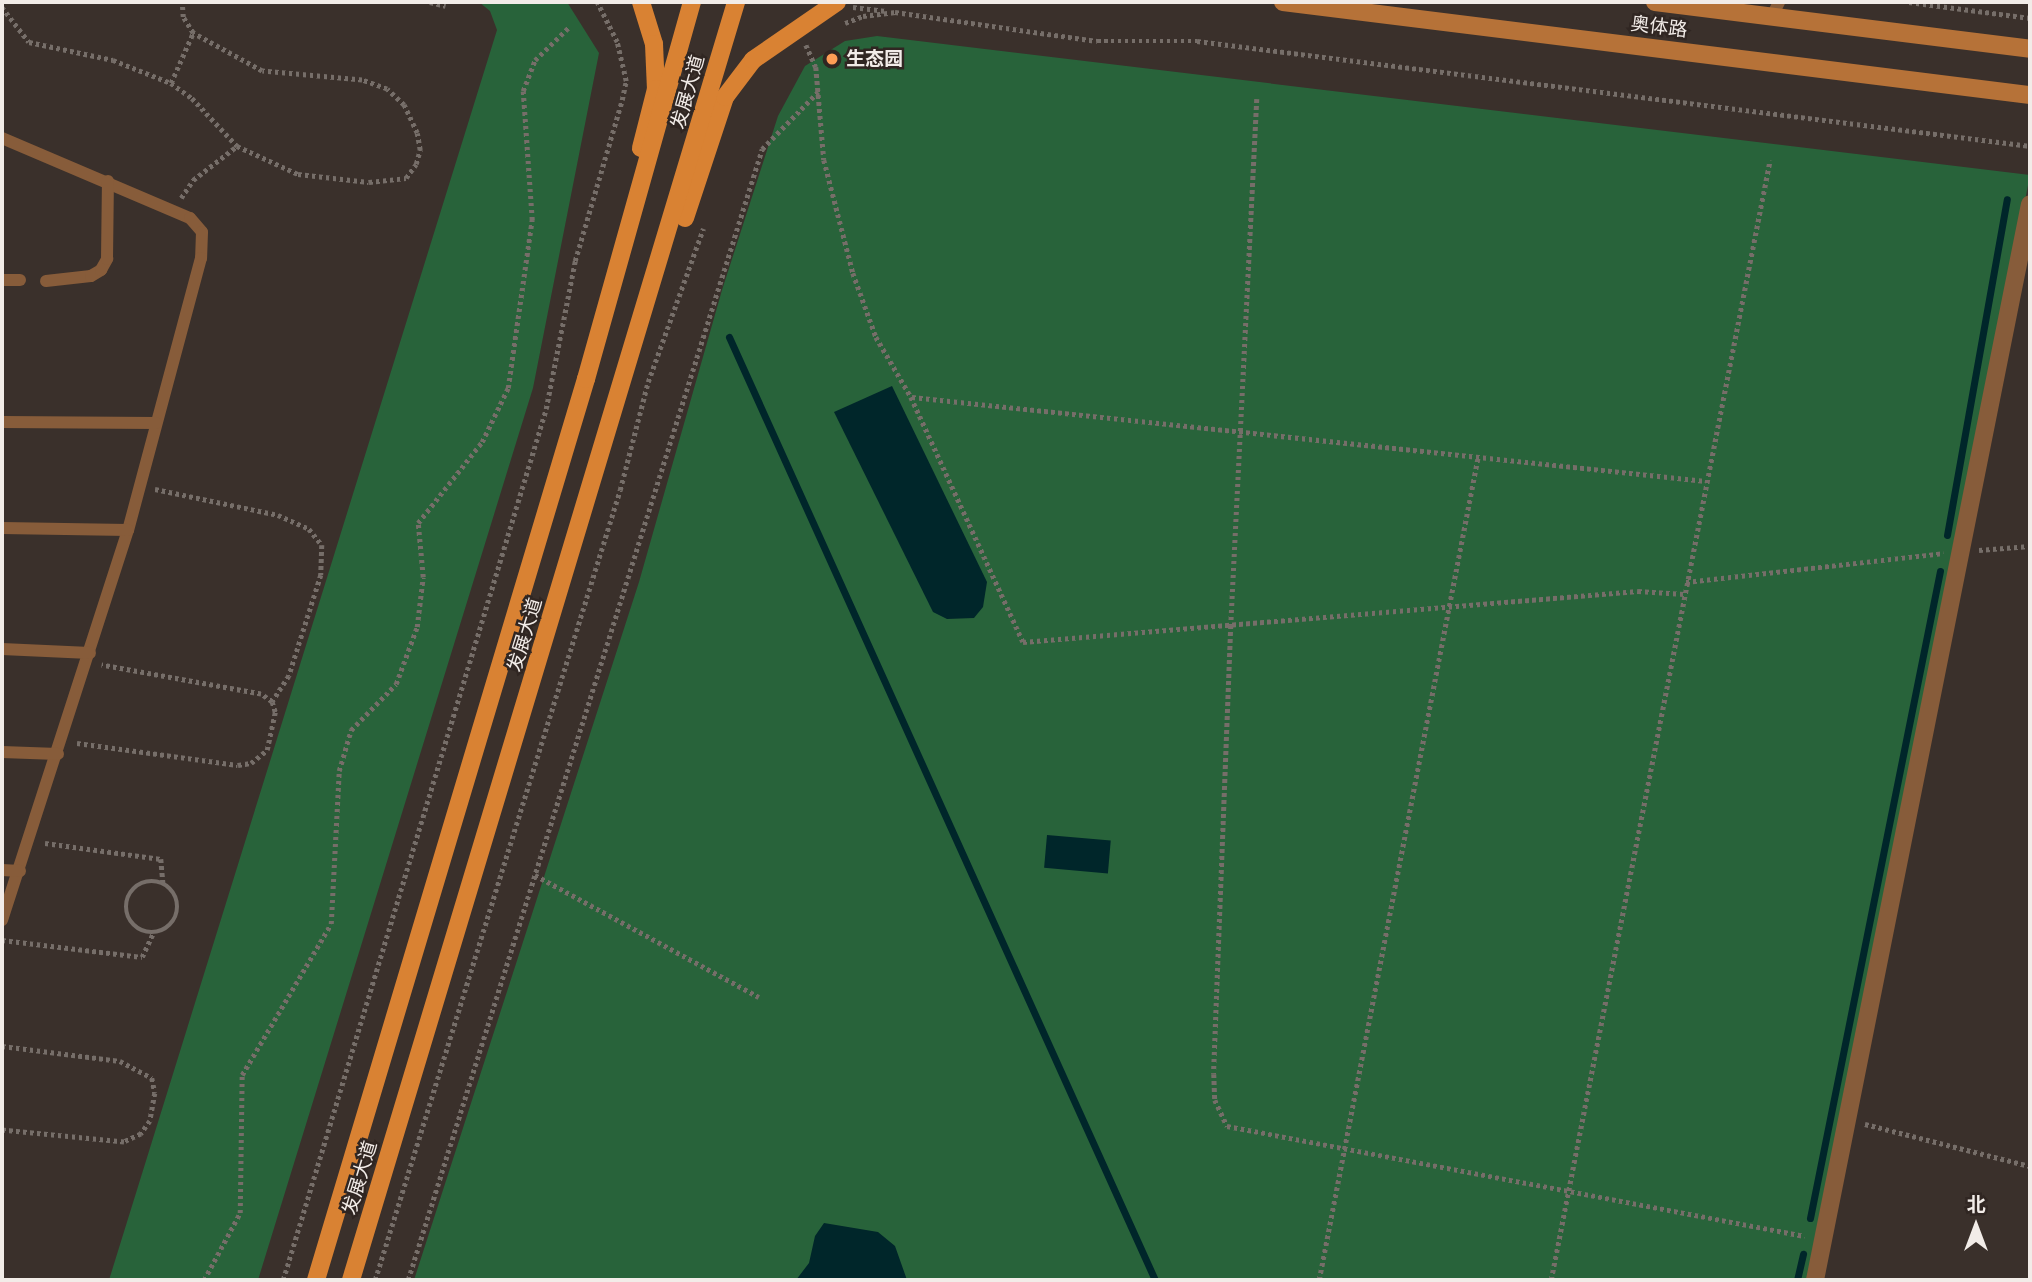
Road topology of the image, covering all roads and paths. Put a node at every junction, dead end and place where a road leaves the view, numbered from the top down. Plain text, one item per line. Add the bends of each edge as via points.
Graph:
1 (182, 2) edge
2 (430, 2) edge
3 (597, 2) edge
4 (641, 2) edge
5 (692, 2) edge
6 (736, 2) edge
7 (1283, 2) edge
8 (1655, 2) edge
9 (1909, 2) edge
10 (834, 3) edge
11 (446, 6) dead end
12 (2, 7) edge
13 (1775, 9) edge
14 (896, 12) junction
15 (2030, 18) edge
16 (838, 26) dead end
17 (569, 27) dead end
18 (193, 33) junction
19 (801, 36) junction
20 (814, 37) dead end
21 (2030, 49) edge
22 (797, 50) dead end
23 (171, 83) junction
24 (818, 92) junction
25 (2030, 95) edge
26 (1257, 99) dead end
27 (2, 138) edge
28 (237, 146) junction
29 (2030, 146) edge
30 (1770, 160) dead end
31 (108, 181) junction
32 (2030, 204) edge
33 (172, 210) junction
34 (707, 218) dead end
35 (2, 280) edge
36 (20, 280) dead end
37 (46, 281) dead end
38 (586, 379) junction
39 (621, 392) junction
40 (911, 397) junction
41 (2, 422) edge
42 (156, 423) junction
43 (1240, 432) junction
44 (1478, 457) junction
45 (1706, 481) junction
46 (140, 486) junction
47 (2, 528) edge
48 (128, 530) junction
49 (2030, 547) edge
50 (1961, 551) junction
51 (1686, 582) junction
52 (1684, 594) junction
53 (1448, 607) junction
54 (1231, 625) junction
55 (2, 649) edge
56 (89, 657) junction
57 (272, 702) junction
58 (60, 748) junction
59 (2, 752) edge
60 (30, 841) junction
61 (2, 870) edge
62 (20, 871) junction
63 (535, 875) junction
64 (163, 883) junction
65 (2, 920) edge
66 (153, 933) junction
67 (2, 940) edge
68 (759, 997) dead end
69 (2, 1046) edge
70 (1848, 1120) junction
71 (2, 1130) edge
72 (1344, 1148) junction
73 (2030, 1167) edge
74 (1567, 1191) junction
75 (1824, 1240) junction
76 (204, 1280) edge
77 (283, 1280) edge
78 (316, 1280) edge
79 (351, 1280) edge
80 (375, 1280) edge
81 (408, 1280) edge
82 (1319, 1280) edge
83 (1550, 1280) edge
84 (1815, 1280) edge

1 - 18 path via 183,17
2 - 11 path
3 - 77 path via 617,42 626,81 622,100 575,261 546,409
4 - 38 main road via 654,44 656,89
5 - 38 main road, 发展大道
6 - 39 main road, 发展大道
7 - 25 main road, 奥体路
8 - 13 main road, 奥体路
9 - 15 path
10 - 14 path
10 - 19 main road
12 - 23 path via 29,42 113,60
13 - 21 main road, 奥体路
14 - 16 path via 863,16
14 - 29 path via 1097,41 1196,41
17 - 76 path via 534,60 523,91 532,220 508,387 482,442 418,523 423,577 417,626 396,684 351,730 339,771 331,924 242,1075 240,1213
18 - 23 path
18 - 28 path via 262,71 362,80 387,89 404,105 420,150 405,178 369,182 298,174
19 - 20 path
19 - 22 path
19 - 24 path via 812,53
19 - 39 main road via 753,60 725,96
23 - 28 path
24 - 40 path via 824,160 853,273 876,337
24 - 63 path via 762,149
26 - 43 path
27 - 31 lane
28 - 33 path via 193,180
30 - 45 path
31 - 33 lane
31 - 37 lane via 107,259 101,270 91,276
32 - 50 street
33 - 42 lane via 190,218 202,232 201,258
34 - 80 path via 648,382 620,490
35 - 36 lane
38 - 78 main road, 发展大道
39 - 79 main road, 发展大道
40 - 43 path
40 - 54 path via 1023,642
41 - 42 lane
42 - 46 lane
43 - 44 path
43 - 54 path
44 - 45 path
44 - 53 path
45 - 51 path
46 - 48 lane
46 - 57 path via 278,515 309,529 322,545 321,575 289,676
47 - 48 lane
48 - 56 lane
49 - 50 path
50 - 51 path
50 - 70 street
51 - 52 path
52 - 53 path via 1638,591
52 - 74 path
53 - 54 path
53 - 72 path
54 - 72 path via 1215,1100 1227,1126
55 - 56 lane
56 - 57 path via 261,694
56 - 58 lane
57 - 58 path via 275,724 267,750 251,763
58 - 59 lane
58 - 60 lane
60 - 62 lane
60 - 64 path via 161,859
61 - 62 lane
62 - 65 lane
63 - 68 path
63 - 81 path
64 - 66 path via 175,895 178,912 169,927
64 - 66 path via 146,881 127,897 130,922
66 - 67 path via 142,957
69 - 71 path via 120,1061 152,1078 155,1093 150,1121 141,1134 124,1142
70 - 73 path
70 - 75 street
72 - 74 path
72 - 82 path
74 - 75 path
74 - 83 path
75 - 84 street

